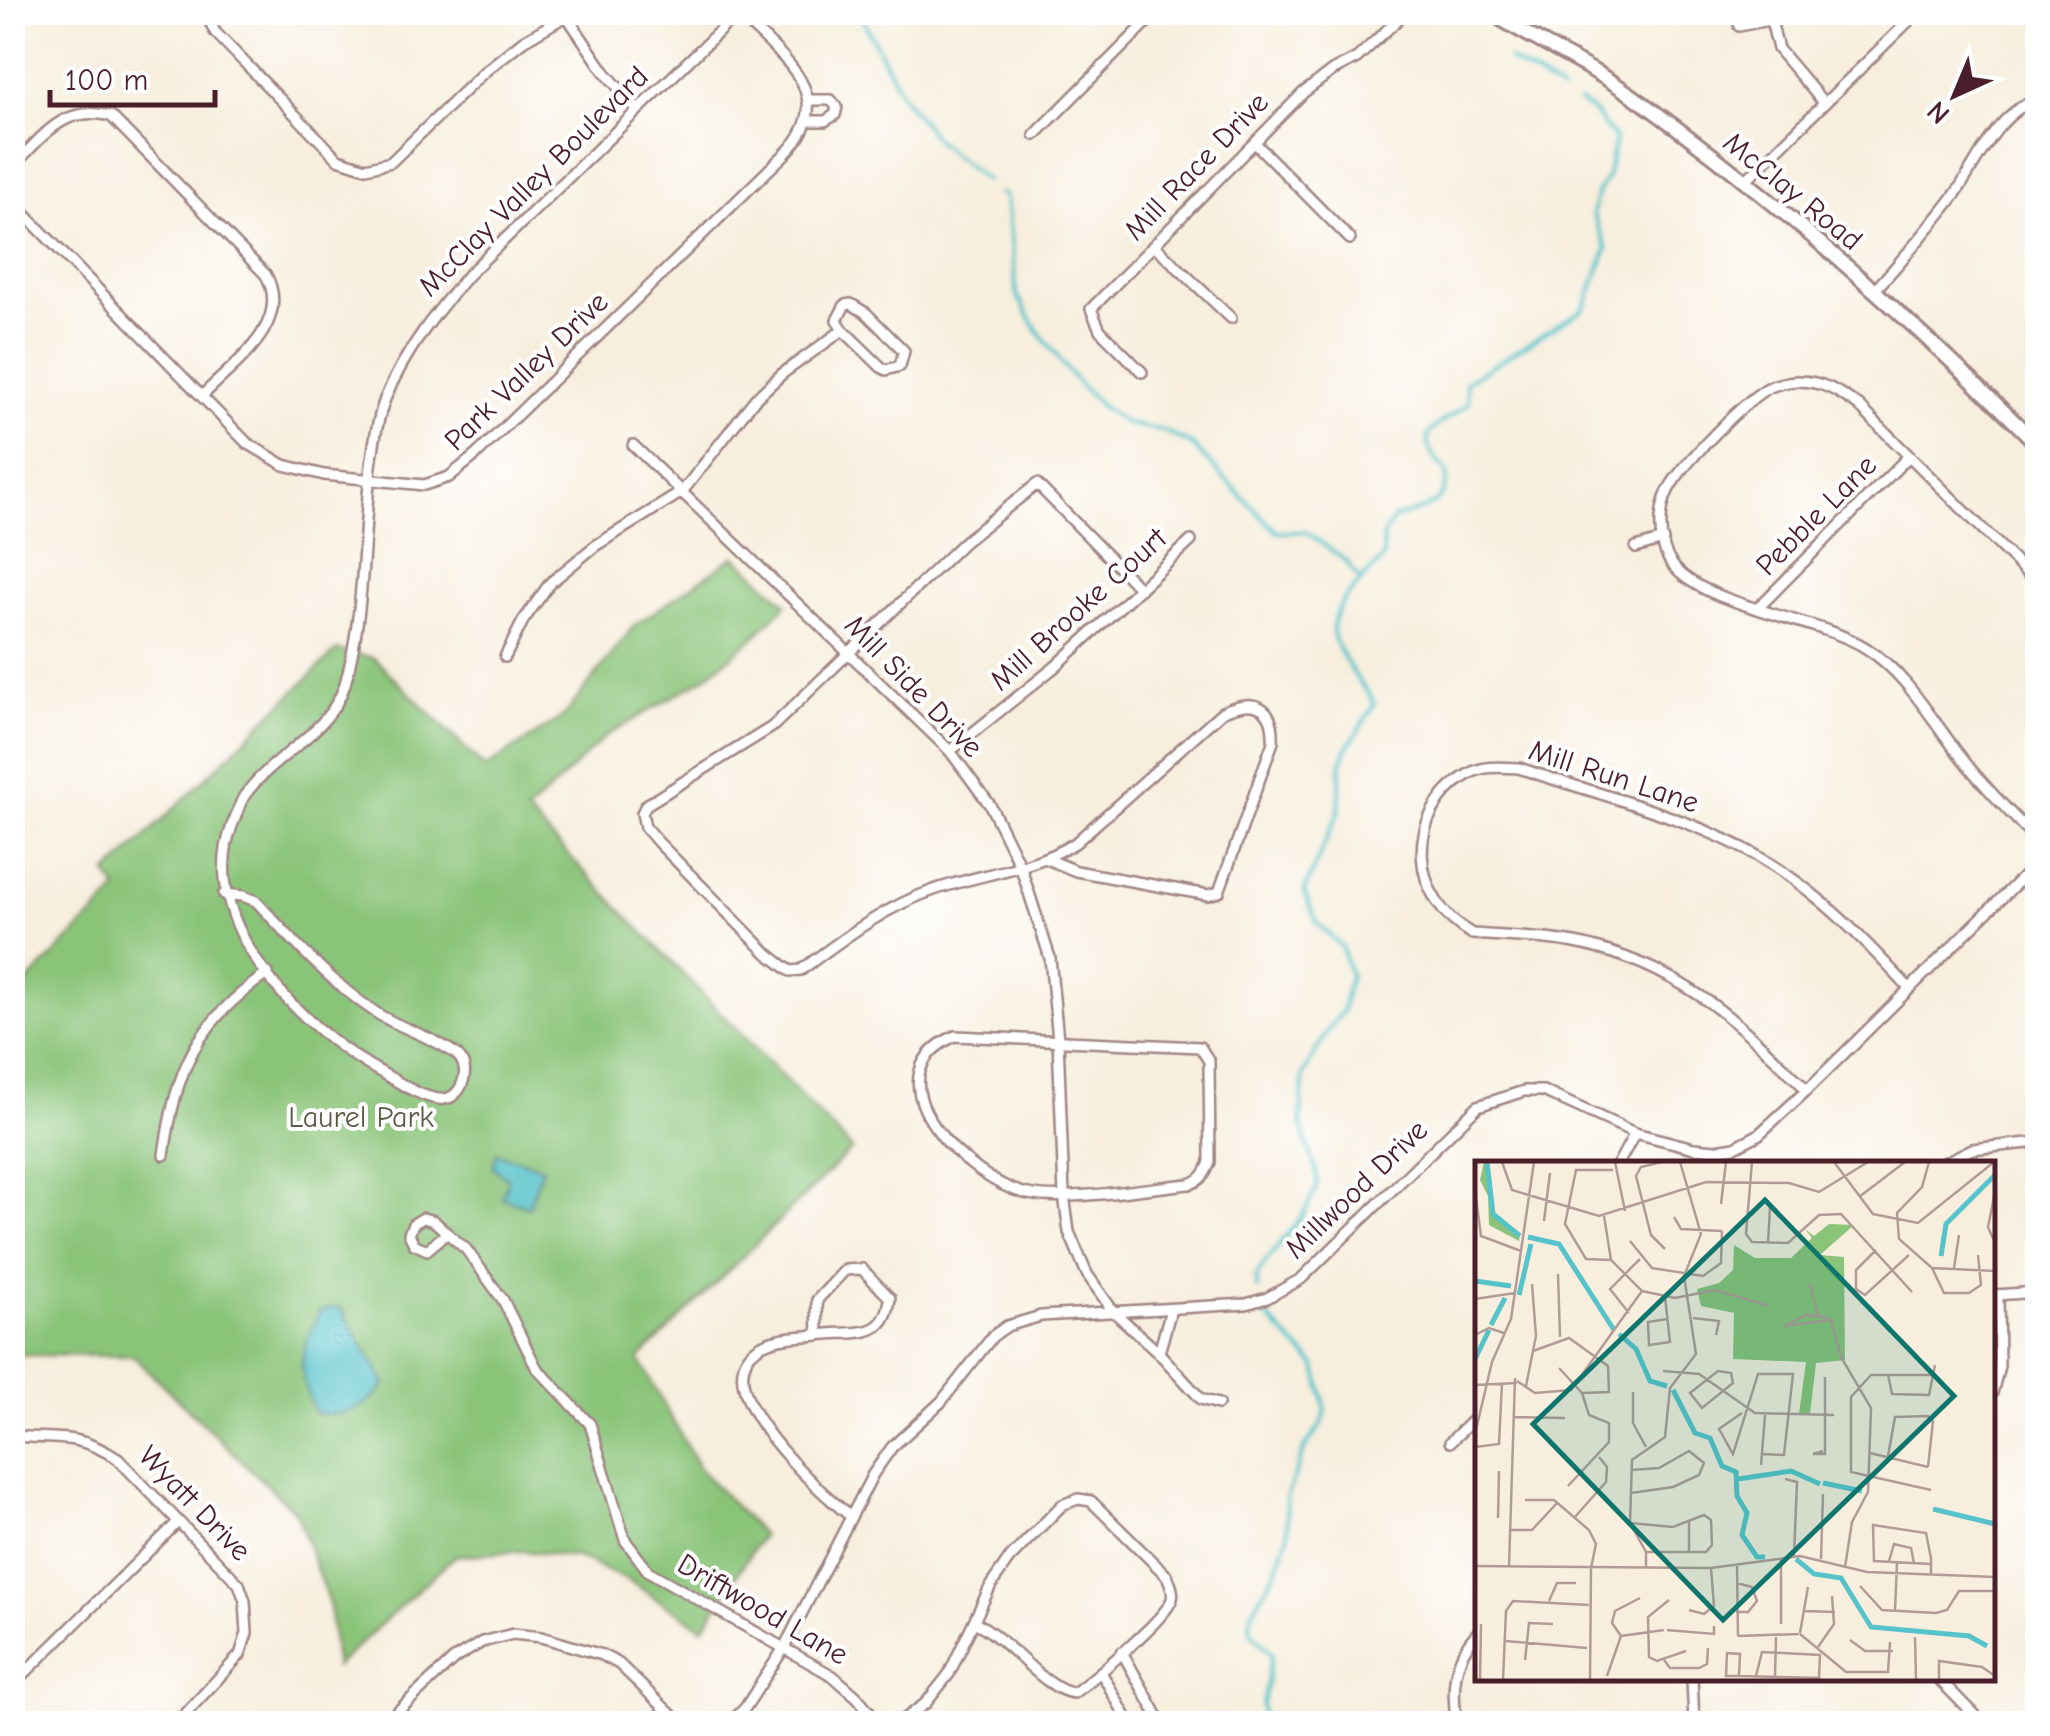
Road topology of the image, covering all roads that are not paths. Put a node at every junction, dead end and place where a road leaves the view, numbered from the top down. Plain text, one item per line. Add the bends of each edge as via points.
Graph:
1 (205, 12) edge
2 (1157, 12) edge
3 (1406, 12) edge
4 (1489, 12) edge
5 (1518, 12) edge
6 (1918, 12) edge
7 (738, 13) edge
8 (565, 14) edge
9 (1769, 16) edge
10 (1510, 26) junction
11 (1739, 26) dead end
12 (809, 100) junction
13 (2038, 100) edge
14 (1823, 102) junction
15 (637, 109) junction
16 (808, 122) junction
17 (1034, 135) dead end
18 (1255, 143) junction
19 (12, 167) edge
20 (1744, 182) junction
21 (12, 201) edge
22 (1350, 239) dead end
23 (1155, 246) junction
24 (1875, 290) junction
25 (1231, 318) dead end
26 (842, 330) junction
27 (1142, 372) dead end
28 (202, 396) junction
29 (2038, 444) edge
30 (634, 445) dead end
31 (1909, 456) junction
32 (369, 482) junction
33 (682, 492) junction
34 (1664, 540) junction
35 (1191, 541) dead end
36 (1636, 548) dead end
37 (2038, 584) edge
38 (1140, 589) junction
39 (1758, 608) junction
40 (848, 653) junction
41 (505, 657) dead end
42 (950, 751) junction
43 (2038, 842) edge
44 (1047, 858) junction
45 (2038, 862) edge
46 (1020, 868) junction
47 (224, 894) junction
48 (268, 973) junction
49 (1909, 988) junction
50 (1058, 1040) junction
51 (1807, 1090) junction
52 (1635, 1133) junction
53 (2038, 1142) edge
54 (164, 1155) dead end
55 (1620, 1161) edge
56 (1948, 1161) edge
57 (1064, 1195) junction
58 (446, 1233) dead end
59 (2038, 1292) edge
60 (1995, 1295) edge
61 (1171, 1309) junction
62 (1113, 1311) junction
63 (818, 1335) junction
64 (1159, 1353) junction
65 (1995, 1381) edge
66 (1218, 1404) dead end
67 (1475, 1418) edge
68 (12, 1436) edge
69 (1450, 1442) dead end
70 (849, 1515) junction
71 (178, 1522) junction
72 (974, 1622) junction
73 (1475, 1635) edge
74 (784, 1648) junction
75 (1122, 1652) junction
76 (1101, 1672) junction
77 (12, 1678) edge
78 (1692, 1681) edge
79 (1941, 1681) edge
80 (1694, 1722) edge
81 (176, 1724) edge
82 (384, 1724) edge
83 (680, 1724) edge
84 (729, 1724) edge
85 (880, 1724) edge
86 (898, 1724) edge
87 (1130, 1724) edge
88 (1154, 1724) edge
89 (1457, 1724) edge
90 (1666, 1724) edge
91 (1722, 1724) edge
92 (1983, 1724) edge

1 - 8 street via 235,55 322,144 346,164 366,168 391,162 484,72
2 - 17 street
3 - 18 street, Mill Race Drive via 1357,58 1313,84
4 - 10 main road, McClay Road
5 - 10 street
6 - 14 street
7 - 12 street, Park Valley Drive via 797,72
7 - 15 street, McClay Valley Boulevard
8 - 15 street
9 - 11 street
9 - 14 street via 1778,49
10 - 20 main road, McClay Road via 1640,101
12 - 16 street
12 - 16 street, Park Valley Drive via 831,100 837,111 826,121
13 - 24 street via 1996,132 1956,194
14 - 20 street
15 - 32 street, McClay Valley Boulevard via 436,312 384,402
16 - 32 street, Park Valley Drive via 794,144 462,468 424,485
18 - 22 street
18 - 23 street, Mill Race Drive
19 - 28 street via 63,118 92,111 110,116 266,275 274,299 271,320
20 - 24 main road, McClay Road
21 - 28 street, Park Valley Drive
23 - 25 street
23 - 27 street, Mill Race Drive via 1091,309 1100,330
24 - 29 main road, McClay Road
26 - 26 street via 886,370 904,360 904,350 858,306 841,308
26 - 33 street via 755,400
28 - 32 street, Park Valley Drive via 247,443 284,464
30 - 33 street, Mill Side Drive
31 - 34 street via 1828,385 1795,380 1767,388 1669,488 1662,506
31 - 37 street
31 - 39 street, Pebble Lane
32 - 47 street, McClay Valley Boulevard via 345,684 330,714 244,796 226,842
33 - 40 street, Mill Side Drive
33 - 41 street via 550,582
34 - 36 street
34 - 39 street via 1672,564 1694,583
35 - 38 street, Mill Brooke Court
38 - 40 street via 1037,484 964,542
38 - 42 street, Mill Brooke Court
39 - 43 street via 1866,648 1897,674
40 - 42 street, Mill Side Drive
40 - 46 street via 772,727 646,806 645,826 790,971 909,900
42 - 46 street, Mill Side Drive via 990,806
44 - 44 street via 1076,871 1220,892 1273,742 1268,714 1249,704 1222,712 1075,843
44 - 46 street
45 - 49 street, Millwood Drive
46 - 50 street, Mill Side Drive via 1050,958
47 - 48 street via 243,941
47 - 48 street via 256,901 348,993 456,1054 466,1075 454,1096 442,1100 341,1049
48 - 54 street via 204,1030 188,1057 171,1104
49 - 51 street, Millwood Drive
49 - 51 street, Mill Run Lane via 1847,922 1794,879 1692,826 1520,768 1493,766 1468,774 1441,799 1422,868 1431,896 1457,926 1472,934 1594,947 1670,976 1712,1002
50 - 57 street, Mill Side Drive
50 - 57 street via 955,1036 919,1070 917,1092 930,1119 986,1176 1005,1188
50 - 57 street via 1191,1044 1209,1061 1210,1162 1197,1182
51 - 52 street, Millwood Drive via 1735,1147 1694,1148
52 - 55 street
52 - 61 street, Millwood Drive via 1543,1091 1506,1095 1478,1106 1301,1279 1246,1304
53 - 56 street via 1972,1149
57 - 62 street, Mill Side Drive via 1069,1232
58 - 74 street, Driftwood Lane via 503,1300 536,1367 590,1424 628,1546 648,1571
59 - 60 street
60 - 65 street
61 - 62 street, Millwood Drive
61 - 64 street
62 - 64 street, Mill Side Drive
62 - 70 street, Millwood Drive via 1041,1316 993,1336 941,1402 892,1448
63 - 63 street via 880,1327 890,1298 862,1268 845,1270 817,1300
63 - 70 street via 758,1347 744,1366 743,1384 774,1442
64 - 66 street, Mill Side Drive via 1201,1399
67 - 69 street
68 - 71 street, Wyatt Drive via 83,1439 118,1460
70 - 74 street, Millwood Drive
71 - 77 street via 26,1673
71 - 81 street, Wyatt Drive via 239,1584 248,1633 234,1666
72 - 75 street via 1009,1559 1062,1506 1092,1501 1172,1587 1166,1608
72 - 76 street via 1060,1690 1074,1692
72 - 86 street via 949,1674
73 - 89 street via 1454,1669
74 - 84 street, Millwood Drive
74 - 85 street, Driftwood Lane via 843,1684
75 - 76 street
75 - 88 street via 1156,1712
76 - 87 street
78 - 80 street
79 - 92 street
80 - 90 street
80 - 91 street
82 - 83 street via 454,1658 513,1634 585,1647 619,1664

